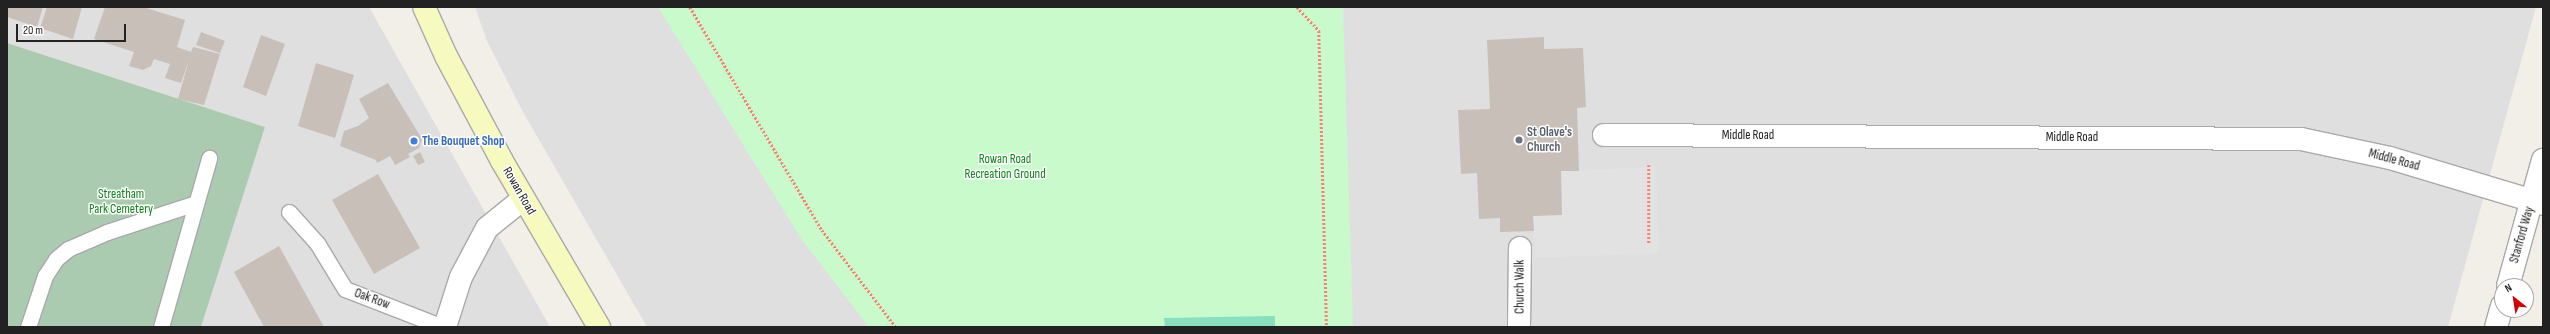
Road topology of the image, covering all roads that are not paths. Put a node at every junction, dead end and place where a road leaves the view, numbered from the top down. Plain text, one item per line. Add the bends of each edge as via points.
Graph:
1 (424, 7) edge
2 (1604, 135) dead end
3 (209, 158) dead end
4 (2543, 160) edge
5 (523, 199) junction
6 (196, 203) junction
7 (2537, 203) edge
8 (289, 212) dead end
9 (1520, 248) dead end
10 (2511, 278) edge
11 (28, 327) edge
12 (161, 327) edge
13 (444, 327) edge
14 (599, 327) edge
15 (1519, 327) edge

1 - 5 main road, Rowan Road via 446,56
2 - 7 street, Middle Road via 2301,139 2390,158
3 - 6 lane
4 - 7 street, Stanford Way
5 - 13 street via 487,228 461,277
5 - 14 main road, Rowan Road
6 - 11 lane via 107,232 68,249 56,259 45,276
6 - 12 lane
7 - 10 street, Stanford Way
8 - 13 lane, Oak Row via 317,243 345,289
9 - 15 street, Church Walk

